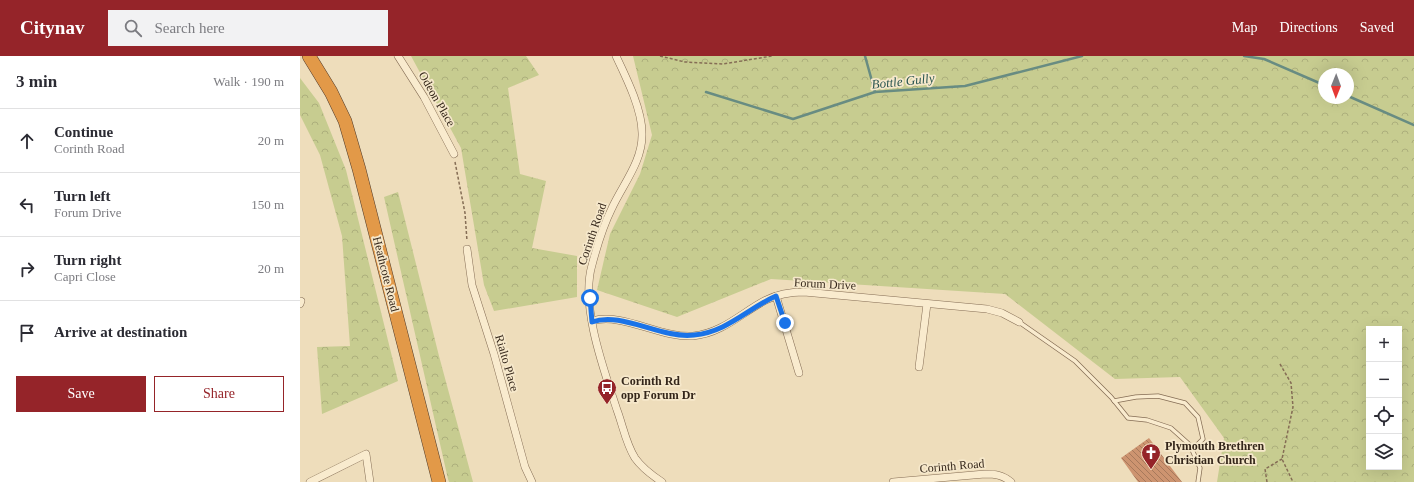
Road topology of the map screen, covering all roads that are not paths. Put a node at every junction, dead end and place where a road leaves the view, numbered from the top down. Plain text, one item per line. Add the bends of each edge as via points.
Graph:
1 (302, 56) edge
2 (310, 56) edge
3 (398, 56) edge
4 (616, 56) edge
5 (318, 72) junction
6 (454, 154) road end
7 (467, 248) road end
8 (776, 296) junction
9 (927, 304) junction
10 (592, 322) junction
11 (1019, 322) joint
12 (919, 367) dead end
13 (799, 373) dead end
14 (1114, 401) junction
15 (1192, 450) junction
16 (310, 482) edge
17 (370, 482) edge
18 (439, 482) edge
19 (532, 482) edge
20 (662, 482) edge
21 (893, 482) edge
22 (1011, 482) edge
23 (1198, 482) edge

1 - 5 highway, Heathcote Road
2 - 5 highway, Heathcote Road
3 - 6 street, Odeon Place via 424,97
4 - 10 street, Corinth Road via 630,87 642,133 634,166 612,208 591,268 588,286
5 - 18 highway, Heathcote Road via 345,121
7 - 19 street, Rialto Place via 472,285 525,468
8 - 9 street, Forum Drive via 804,292
8 - 10 street, Forum Drive via 721,329 693,336 666,333 618,320 598,319
8 - 13 street
9 - 11 street, Forum Drive via 995,311
9 - 12 street
10 - 20 street, Corinth Road via 606,376 629,446 636,459 652,476
11 - 14 lane via 1075,361
14 - 15 lane via 1128,418 1147,420 1171,428 1190,445
14 - 15 lane via 1158,396 1185,403 1198,417 1202,439
15 - 23 lane via 1200,468
16 - 17 street via 366,454
21 - 22 street, Corinth Road via 985,474 996,474

